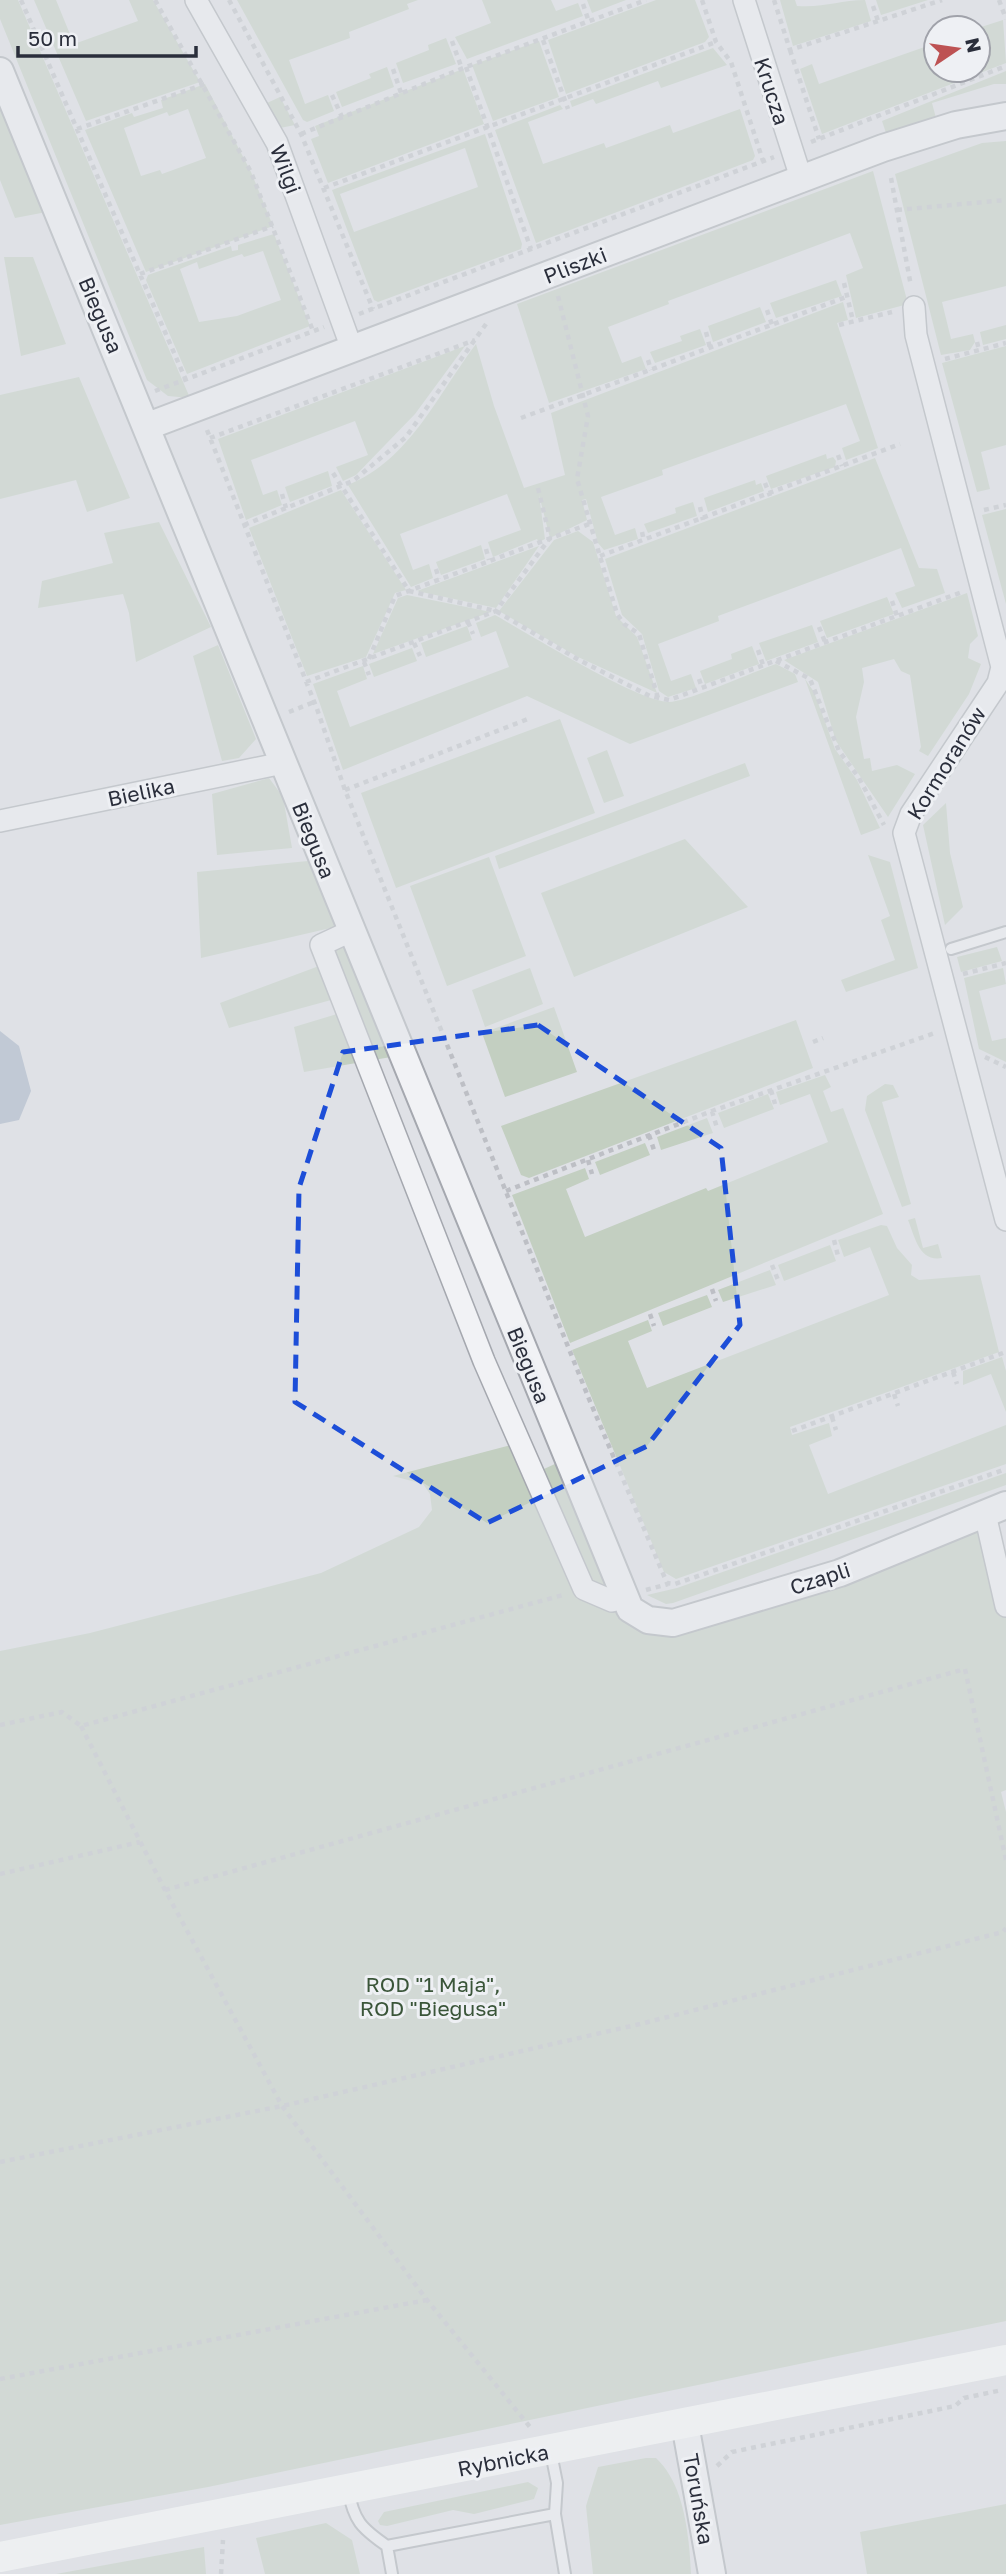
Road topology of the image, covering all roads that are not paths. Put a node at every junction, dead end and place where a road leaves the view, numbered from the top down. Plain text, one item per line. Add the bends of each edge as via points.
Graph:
1 (197, 0) edge
2 (744, 0) edge
3 (0, 71) edge
4 (1006, 116) edge
5 (802, 180) junction
6 (914, 307) road end
7 (352, 349) junction
8 (148, 426) junction
9 (1002, 681) edge
10 (283, 763) junction
11 (0, 821) edge
12 (351, 931) junction
13 (1006, 932) edge
14 (951, 949) dead end
15 (1006, 1220) edge
16 (996, 1510) edge
17 (634, 1598) junction
18 (1006, 1606) edge
19 (1006, 2360) edge
20 (685, 2424) junction
21 (543, 2452) junction
22 (348, 2490) junction
23 (555, 2514) junction
24 (387, 2546) junction
25 (0, 2557) edge
26 (393, 2574) edge
27 (565, 2574) edge
28 (712, 2574) edge

1 - 7 street, Wilgi via 276,143
2 - 5 street, Krucza
3 - 8 street, Biegusa
4 - 5 street, Pliszki via 957,125 883,148
5 - 7 street, Pliszki
6 - 9 street, Kormoranów via 916,335
7 - 8 street, Pliszki
8 - 10 street, Biegusa
9 - 15 street, Kormoranów via 911,814 904,833
10 - 11 street, Bielika
10 - 12 street, Biegusa
12 - 17 street, Biegusa
12 - 17 street via 321,945 484,1361 584,1589 612,1601
13 - 14 lane
16 - 17 street, Czapli via 841,1573 673,1623 648,1620
16 - 18 street
19 - 20 main road, Rybnicka
20 - 21 main road, Rybnicka
20 - 28 street, Toruńska
21 - 22 main road, Rybnicka
21 - 23 lane via 557,2483
22 - 24 lane via 353,2513 365,2531
22 - 25 main road, Rybnicka
23 - 24 lane
23 - 27 lane
24 - 26 lane

